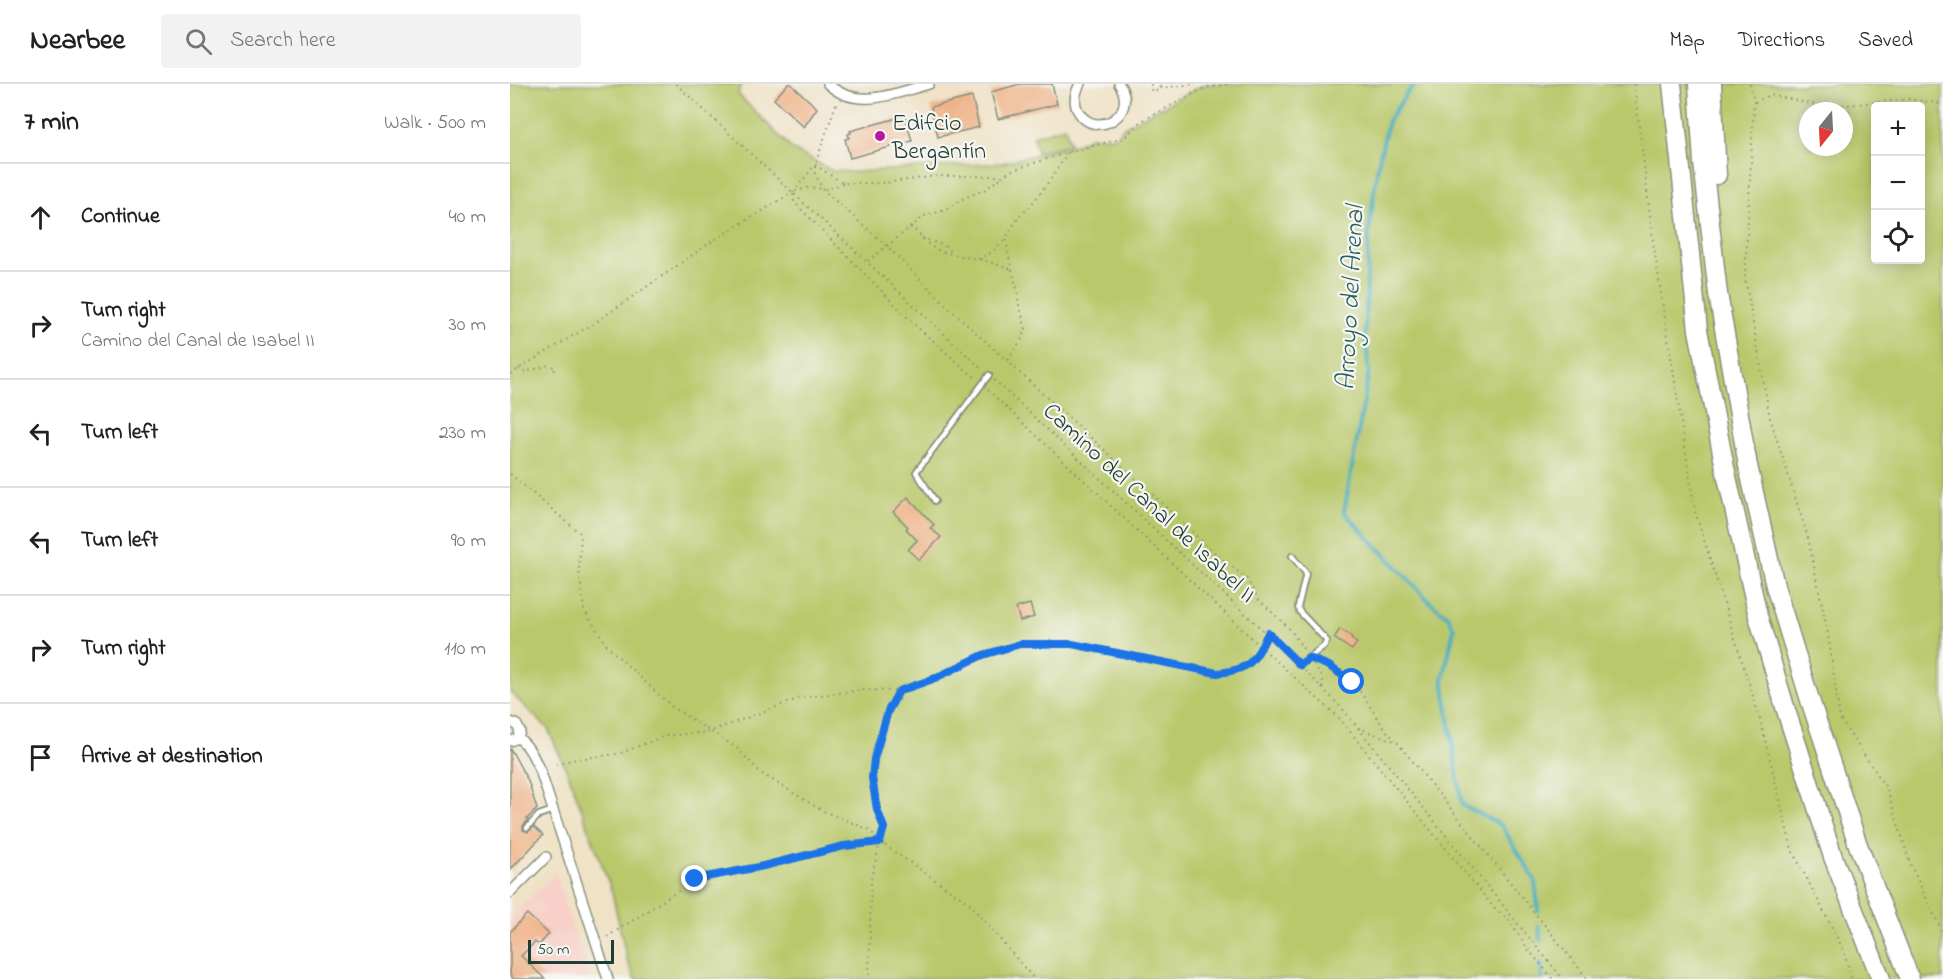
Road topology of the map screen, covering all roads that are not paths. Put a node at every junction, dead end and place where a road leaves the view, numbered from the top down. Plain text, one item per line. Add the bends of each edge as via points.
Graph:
1 (828, 84) edge
2 (929, 84) edge
3 (1080, 84) edge
4 (1119, 84) edge
5 (1672, 84) edge
6 (1698, 84) edge
7 (1712, 84) edge
8 (989, 375) road end
9 (1734, 388) junction
10 (935, 501) dead end
11 (1292, 556) dead end
12 (1300, 665) road end
13 (510, 722) edge
14 (514, 740) edge
15 (553, 810) junction
16 (527, 828) dead end
17 (546, 857) dead end
18 (510, 893) edge
19 (608, 979) edge
20 (1881, 979) edge
21 (1910, 979) edge

1 - 2 street via 843,95 858,99 873,99
3 - 4 street via 1074,98 1079,114 1101,124 1118,117 1123,108 1125,99
5 - 20 highway via 1698,330 1758,616 1833,857
6 - 9 highway via 1717,284
7 - 9 highway via 1722,240 1736,355
8 - 10 lane via 916,472
9 - 21 highway via 1775,586 1858,845
11 - 12 lane via 1306,573 1299,611 1327,641
13 - 14 street via 519,727 520,734
14 - 15 street via 525,743 535,757
15 - 16 lane via 539,815
15 - 19 street
17 - 18 street

